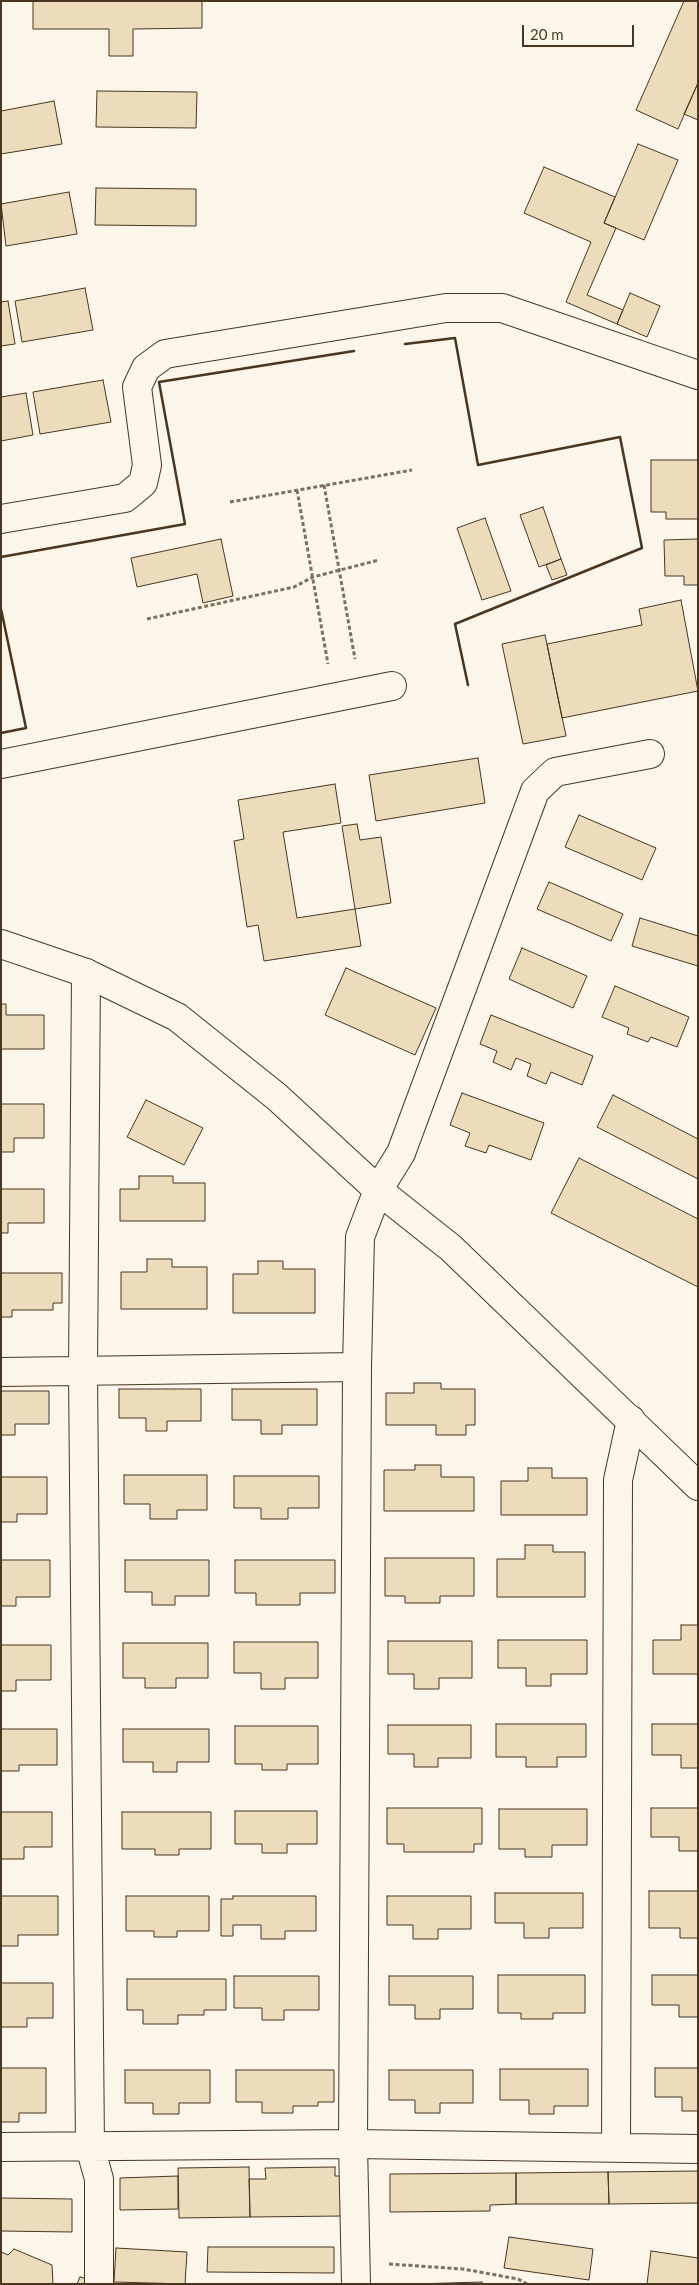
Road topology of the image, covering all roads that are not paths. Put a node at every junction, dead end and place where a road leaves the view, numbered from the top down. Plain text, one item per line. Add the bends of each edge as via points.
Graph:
1 (698, 375) edge
2 (1, 519) edge
3 (392, 686) dead end
4 (650, 754) dead end
5 (1, 764) edge
6 (1, 944) edge
7 (86, 973) junction
8 (378, 1190) junction
9 (357, 1367) junction
10 (83, 1371) junction
11 (1, 1372) edge
12 (631, 1420) junction
13 (698, 1486) edge
14 (354, 2144) junction
15 (1, 2147) edge
16 (90, 2147) junction
17 (616, 2148) junction
18 (698, 2149) edge
19 (356, 2273) edge
20 (99, 2284) edge

1 - 2 street via 502,308 446,308 165,354 146,368 137,387 147,465 143,483 125,498
3 - 5 street
4 - 8 street via 555,772 535,791 401,1153
6 - 7 street
7 - 8 street via 177,1017 277,1097
7 - 10 street
8 - 9 street via 360,1237
8 - 12 street via 451,1248
9 - 10 street
9 - 14 street
10 - 11 street
10 - 16 street
12 - 13 street
12 - 17 street via 618,1480
14 - 16 street
14 - 17 street
14 - 19 street
15 - 16 street
16 - 20 street via 99,2179
17 - 18 street

